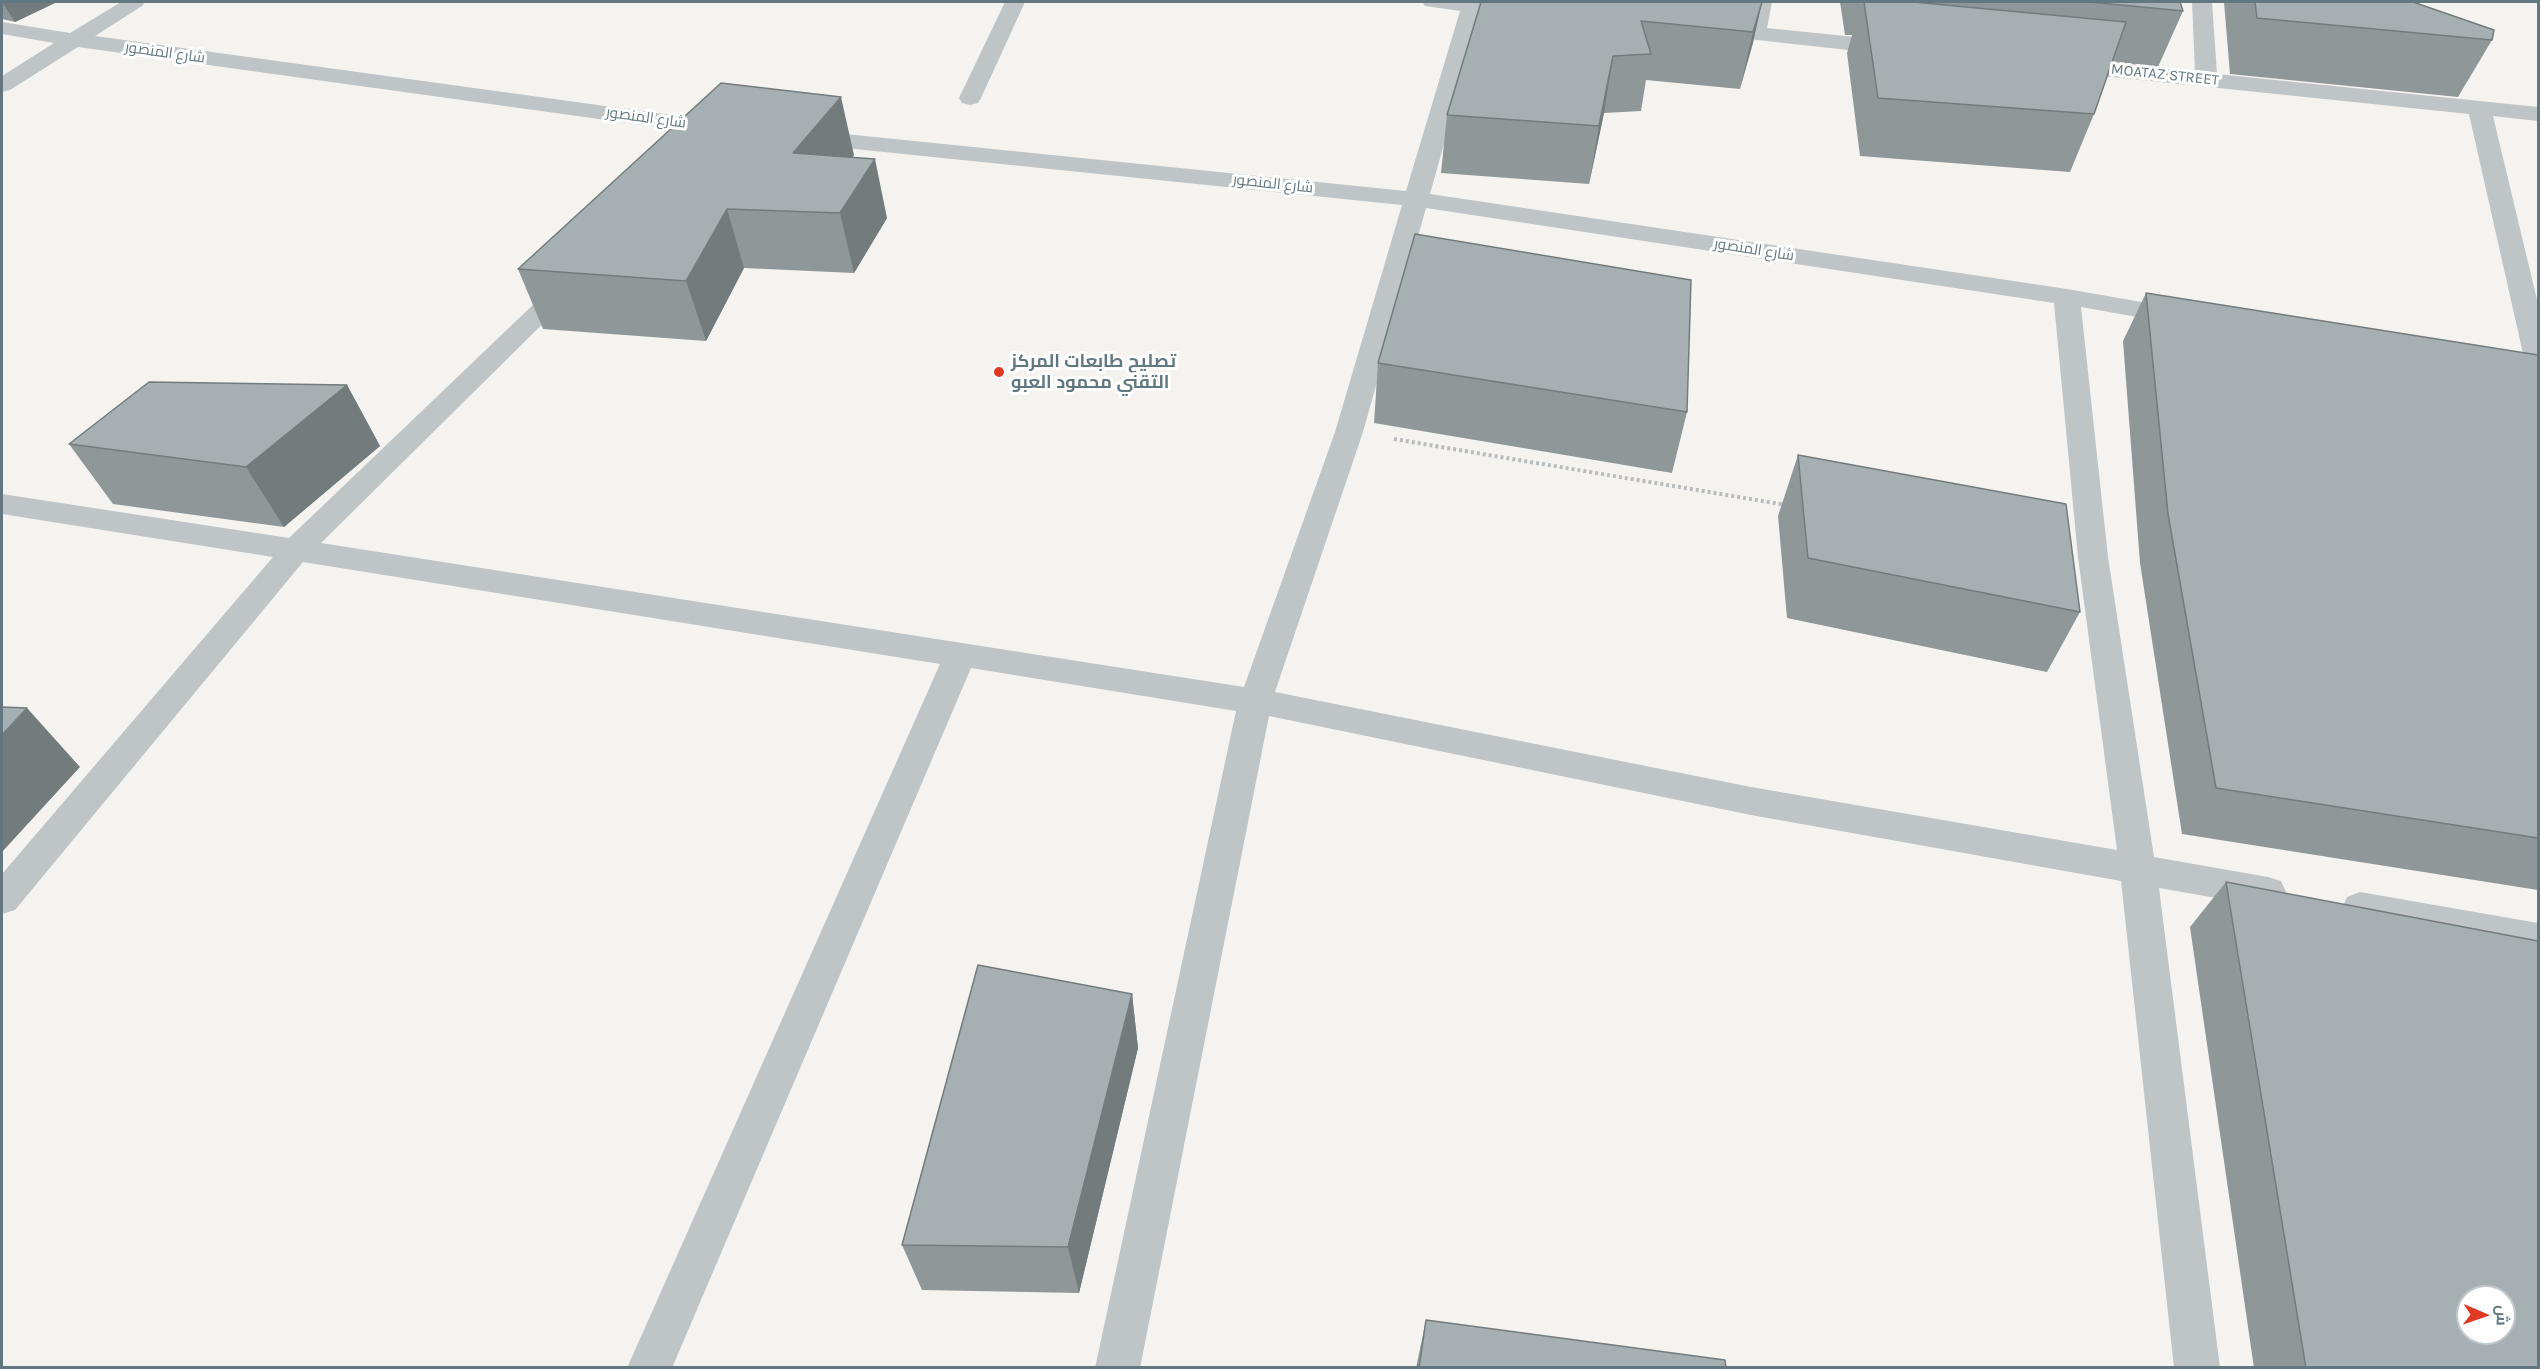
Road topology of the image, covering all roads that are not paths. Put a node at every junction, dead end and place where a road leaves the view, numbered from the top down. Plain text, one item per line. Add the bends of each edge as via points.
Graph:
1 (135, 2) edge
2 (1016, 2) edge
3 (1432, 2) edge
4 (1762, 2) edge
5 (2202, 2) edge
6 (1473, 4) edge
7 (1515, 9) edge
8 (1691, 27) edge
9 (2, 28) edge
10 (1755, 34) junction
11 (74, 40) junction
12 (1909, 49) edge
13 (2040, 63) edge
14 (2206, 80) junction
15 (2, 85) edge
16 (970, 98) dead end
17 (2479, 107) junction
18 (2538, 114) edge
19 (786, 135) edge
20 (702, 154) edge
21 (1417, 199) junction
22 (592, 261) edge
23 (2067, 297) junction
24 (2208, 322) edge
25 (2535, 372) edge
26 (2, 504) edge
27 (296, 550) junction
28 (960, 655) junction
29 (1256, 701) junction
30 (2138, 869) junction
31 (2, 899) edge
32 (2538, 939) edge
33 (649, 1368) edge
34 (1117, 1368) edge
35 (2197, 1368) edge

1 - 11 street
2 - 16 street
3 - 6 street
4 - 10 street
5 - 14 street
6 - 7 street
6 - 21 street
8 - 10 street
9 - 11 street, شارع المنصور
10 - 12 street
11 - 15 street
11 - 20 street, شارع المنصور via 733,130
13 - 14 street, MOATAZ STREET
14 - 17 street, MOATAZ STREET
17 - 18 street, MOATAZ STREET
17 - 25 street
19 - 21 street, شارع المنصور
21 - 23 street, شارع المنصور
21 - 29 street via 1349,432
22 - 27 street
23 - 24 street, شارع المنصور
23 - 30 street via 2093,557
26 - 27 street
27 - 28 street
27 - 31 street
28 - 29 street
28 - 33 street
29 - 30 street via 1751,801
29 - 34 street
30 - 32 street
30 - 35 street

